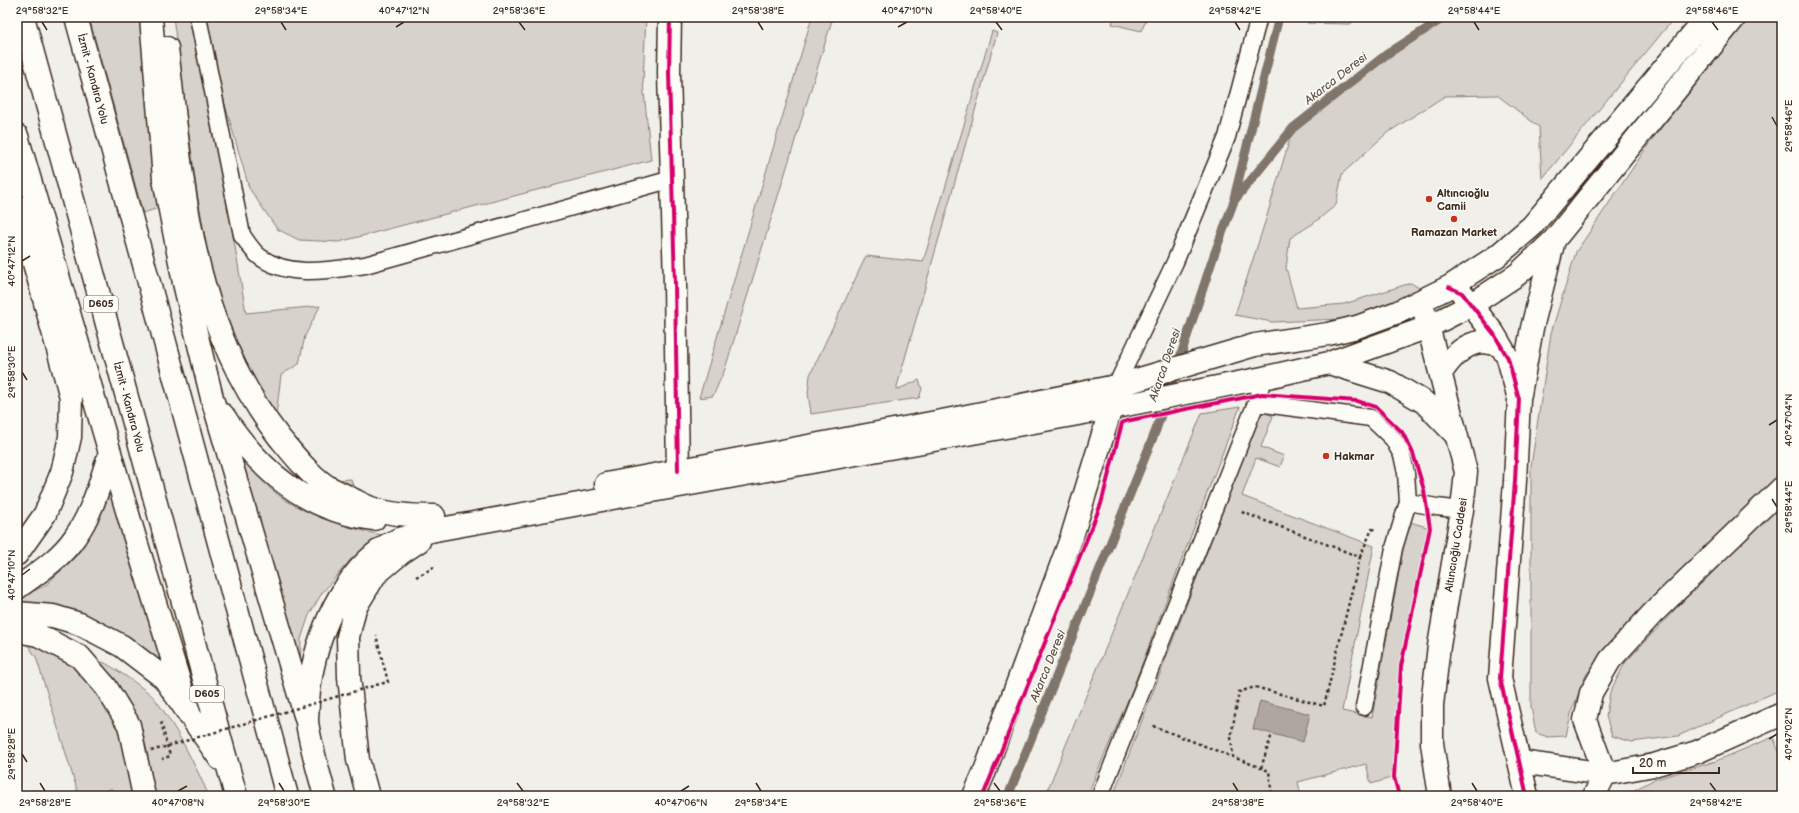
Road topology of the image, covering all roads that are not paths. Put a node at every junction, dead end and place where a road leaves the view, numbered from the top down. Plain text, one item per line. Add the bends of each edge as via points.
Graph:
1 (23, 17) edge
2 (76, 17) edge
3 (151, 17) edge
4 (165, 17) edge
5 (198, 17) edge
6 (670, 17) edge
7 (1259, 17) edge
8 (1708, 17) edge
9 (1735, 17) edge
10 (17, 136) edge
11 (672, 179) junction
12 (17, 206) edge
13 (1554, 240) junction
14 (1449, 287) junction
15 (1427, 299) junction
16 (1471, 305) junction
17 (1428, 327) junction
18 (1500, 344) junction
19 (1329, 363) junction
20 (1441, 373) junction
21 (1263, 378) junction
22 (1116, 386) junction
23 (212, 398) junction
24 (1519, 399) junction
25 (1256, 403) junction
26 (1111, 408) junction
27 (1457, 436) junction
28 (110, 452) junction
29 (678, 470) junction
30 (1782, 488) edge
31 (1408, 502) junction
32 (1462, 510) junction
33 (434, 523) junction
34 (17, 554) edge
35 (17, 588) edge
36 (17, 613) edge
37 (17, 630) edge
38 (1364, 707) dead end
39 (1782, 714) edge
40 (190, 716) junction
41 (307, 722) junction
42 (1520, 762) junction
43 (229, 773) junction
44 (1605, 774) junction
45 (144, 796) edge
46 (236, 796) edge
47 (287, 796) edge
48 (324, 796) edge
49 (368, 796) edge
50 (974, 796) edge
51 (1100, 796) edge
52 (1440, 796) edge
53 (1527, 796) edge
54 (1594, 796) edge

1 - 43 main road, İzmit - Kandıra Yolu / D605
2 - 47 main road, İzmit - Kandıra Yolu
3 - 23 main road via 164,179 184,283
4 - 33 main road via 184,199 195,253 215,322 231,359 271,427 294,456 325,485 371,508
5 - 11 lane via 242,235 259,256 283,269 317,272 365,265
6 - 11 main road via 668,73
7 - 22 lane via 1227,136 1175,262
8 - 14 main road via 1532,226 1497,256
9 - 13 main road
10 - 28 main road
11 - 29 main road
12 - 34 main road via 71,397 70,438 62,472 45,514
13 - 16 main road via 1518,274
13 - 24 main road via 1532,328
14 - 15 main road
14 - 16 main road via 1462,293
15 - 17 main road, Altıncıoğlu Caddesi via 1425,313
15 - 22 main road via 1357,327 1255,345
16 - 17 main road
16 - 18 main road
17 - 19 main road
17 - 20 main road, Altıncıoğlu Caddesi
18 - 20 main road via 1481,342 1464,348 1449,361
18 - 24 main road via 1508,358
19 - 21 main road
19 - 27 main road via 1390,382 1424,402
20 - 27 main road, Altıncıoğlu Caddesi
21 - 25 lane
21 - 26 main road
22 - 29 main road via 939,422
23 - 33 main road via 234,432 265,468 297,493 334,510 371,519
23 - 41 main road
24 - 42 main road via 1500,678
25 - 31 lane via 1371,418 1393,439 1402,455
25 - 51 lane
26 - 33 main road
26 - 50 main road via 1072,536 986,771
27 - 32 main road, Altıncıoğlu Caddesi via 1466,472
28 - 35 main road via 93,503 75,538 50,564
28 - 40 main road
29 - 33 main road
30 - 44 main road via 1653,613 1610,660 1591,693 1585,720
31 - 32 lane
31 - 38 lane via 1394,548
32 - 52 main road, Altıncıoğlu Caddesi via 1439,646 1432,705 1432,743
33 - 41 main road via 381,549 357,572 333,607 319,644 310,682
33 - 49 main road via 375,575 354,608 348,637 349,677 358,760
36 - 40 main road via 53,616 80,624 122,646 164,678
37 - 45 main road via 38,635 80,657 106,687 129,725
39 - 44 main road via 1697,752 1654,765
40 - 43 main road
41 - 48 main road
42 - 44 main road
42 - 53 main road
43 - 46 main road, İzmit - Kandıra Yolu / D605
44 - 54 main road

